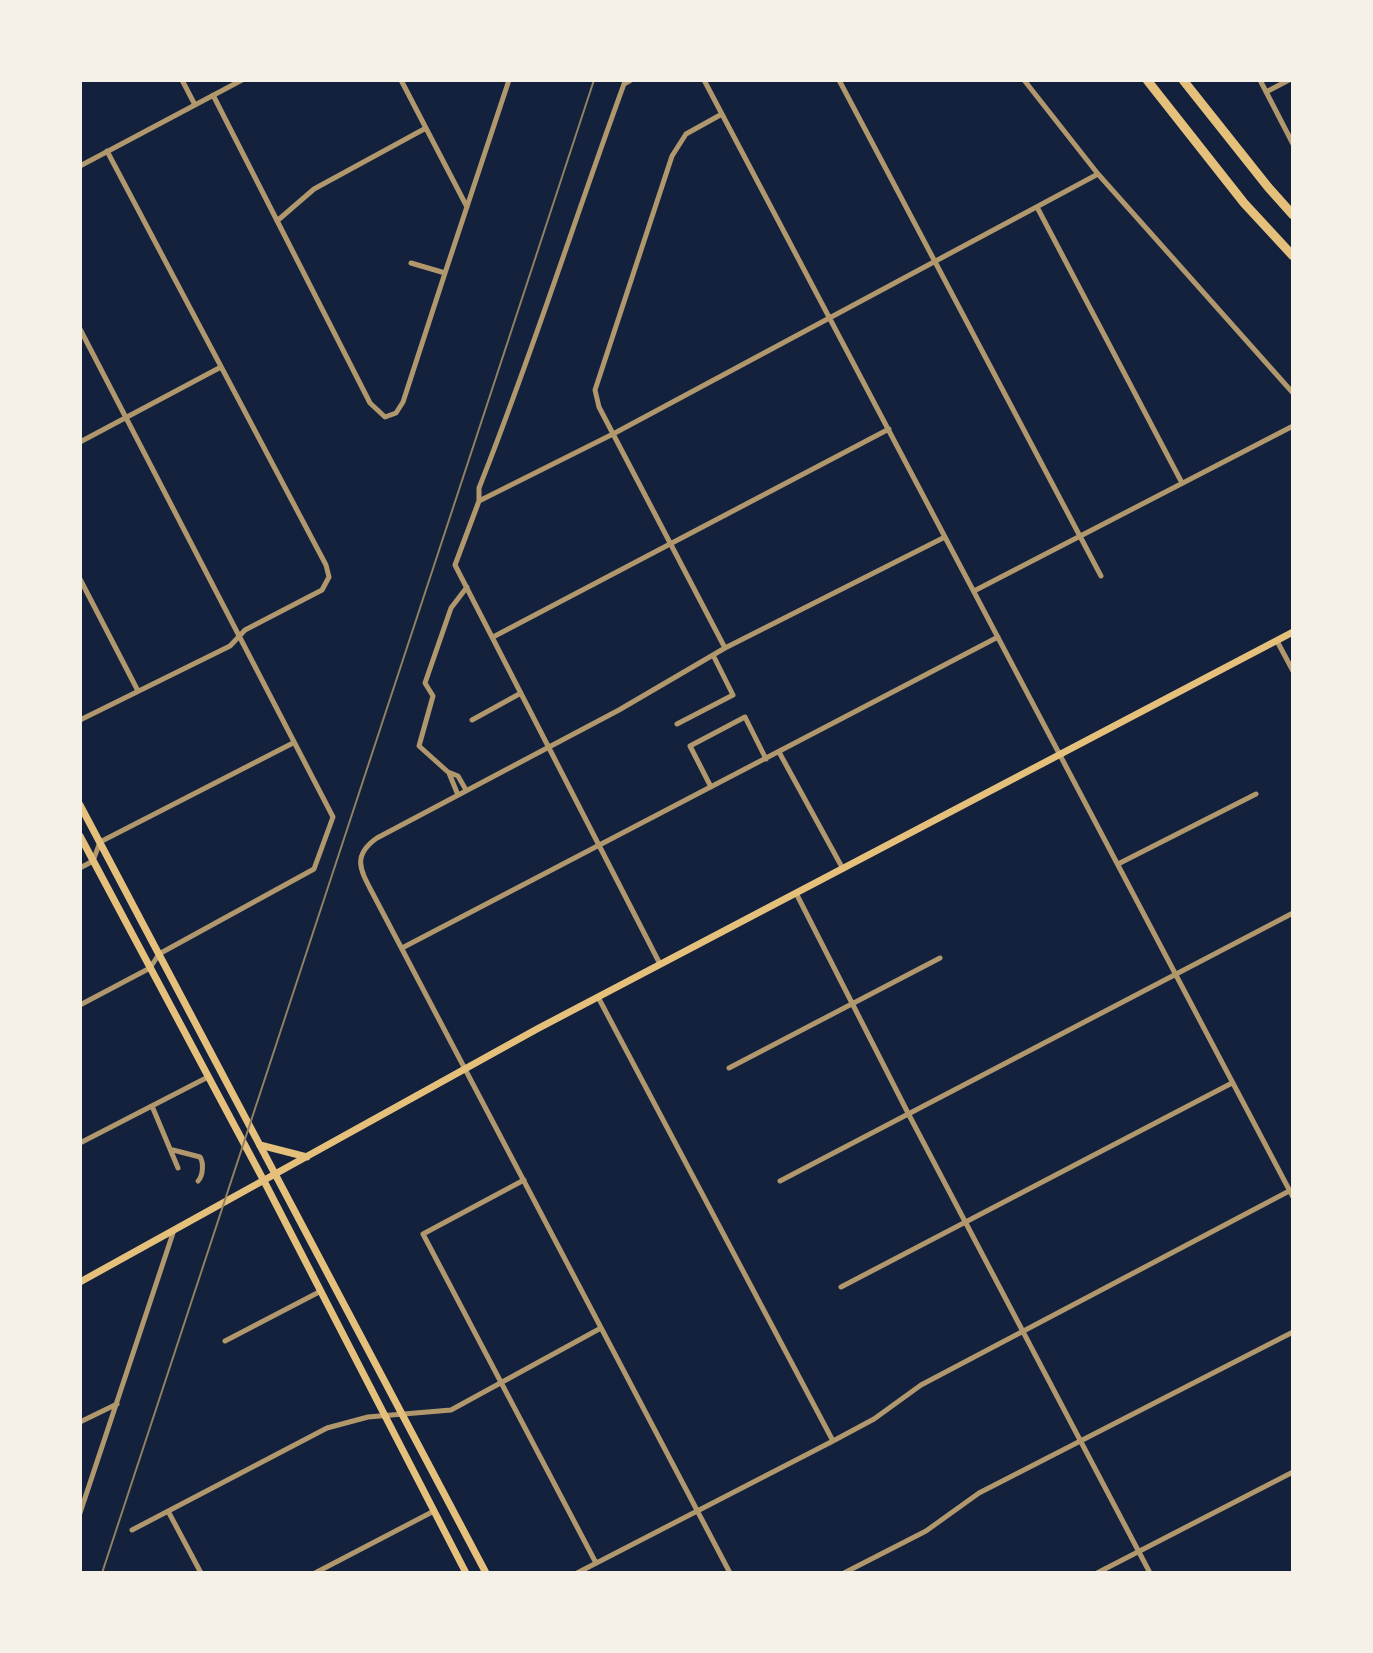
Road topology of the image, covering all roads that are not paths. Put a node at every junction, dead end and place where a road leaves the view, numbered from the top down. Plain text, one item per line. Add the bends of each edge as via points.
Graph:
1 (182, 80) edge
2 (242, 80) edge
3 (401, 80) edge
4 (509, 80) edge
5 (631, 80) edge
6 (704, 80) edge
7 (839, 80) edge
8 (1024, 80) edge
9 (1147, 80) edge
10 (1183, 80) edge
11 (1260, 80) edge
12 (1289, 80) edge
13 (1266, 92) junction
14 (213, 95) junction
15 (195, 105) junction
16 (722, 114) junction
17 (426, 128) junction
18 (1293, 144) edge
19 (107, 151) junction
20 (81, 163) edge
21 (1098, 174) junction
22 (467, 207) junction
23 (1037, 207) junction
24 (1293, 215) edge
25 (277, 221) junction
26 (1293, 256) edge
27 (934, 261) junction
28 (411, 263) dead end
29 (445, 273) junction
30 (830, 318) junction
31 (80, 329) edge
32 (221, 367) junction
33 (1293, 393) edge
34 (126, 417) junction
35 (1293, 426) edge
36 (889, 429) junction
37 (613, 434) junction
38 (80, 442) edge
39 (1182, 483) junction
40 (479, 501) junction
41 (1080, 535) junction
42 (945, 537) junction
43 (671, 544) junction
44 (1101, 576) dead end
45 (80, 579) edge
46 (467, 587) junction
47 (974, 591) junction
48 (1293, 632) edge
49 (238, 637) junction
50 (492, 637) junction
51 (998, 637) junction
52 (1277, 641) junction
53 (725, 648) junction
54 (713, 655) junction
55 (1293, 671) edge
56 (138, 691) junction
57 (521, 693) junction
58 (80, 720) edge
59 (472, 720) dead end
60 (677, 724) dead end
61 (293, 743) junction
62 (548, 746) junction
63 (779, 752) junction
64 (1060, 754) junction
65 (766, 759) junction
66 (448, 772) junction
67 (711, 787) junction
68 (466, 790) junction
69 (1256, 794) dead end
70 (458, 795) junction
71 (80, 805) edge
72 (80, 836) edge
73 (100, 842) junction
74 (599, 846) junction
75 (93, 861) junction
76 (1118, 864) junction
77 (80, 868) edge
78 (843, 869) junction
79 (796, 893) junction
80 (1293, 913) edge
81 (402, 948) junction
82 (159, 954) junction
83 (940, 958) dead end
84 (660, 964) junction
85 (150, 968) junction
86 (1177, 975) junction
87 (598, 997) junction
88 (852, 1003) junction
89 (80, 1005) edge
90 (466, 1068) junction
91 (729, 1068) dead end
92 (208, 1077) junction
93 (1232, 1083) junction
94 (152, 1106) junction
95 (909, 1115) junction
96 (80, 1143) edge
97 (260, 1145) junction
98 (172, 1150) junction
99 (307, 1157) junction
100 (178, 1168) dead end
101 (275, 1175) junction
102 (524, 1180) junction
103 (198, 1181) dead end
104 (264, 1181) junction
105 (780, 1181) dead end
106 (1292, 1192) edge
107 (965, 1223) junction
108 (173, 1233) junction
109 (80, 1282) edge
110 (333, 1285) junction
111 (841, 1287) dead end
112 (321, 1291) junction
113 (601, 1328) junction
114 (1022, 1332) junction
115 (1293, 1332) edge
116 (225, 1341) dead end
117 (502, 1382) junction
118 (118, 1403) junction
119 (385, 1415) junction
120 (401, 1415) junction
121 (80, 1422) edge
122 (833, 1441) junction
123 (1080, 1441) junction
124 (1293, 1472) edge
125 (168, 1511) junction
126 (435, 1511) junction
127 (698, 1512) junction
128 (80, 1513) edge
129 (132, 1530) dead end
130 (1138, 1551) junction
131 (596, 1563) junction
132 (201, 1573) edge
133 (315, 1573) edge
134 (466, 1573) edge
135 (486, 1573) edge
136 (577, 1573) edge
137 (730, 1573) edge
138 (844, 1573) edge
139 (1097, 1573) edge
140 (1150, 1573) edge

1 - 15 street
2 - 14 street
3 - 17 street
4 - 22 street
5 - 40 street via 624,84 588,181 479,488
6 - 16 street
7 - 27 street
8 - 21 street
9 - 26 highway
10 - 24 highway
11 - 13 street
12 - 13 street
13 - 18 street
14 - 15 street
14 - 25 street
15 - 19 street
16 - 30 street
16 - 37 street via 686,134 667,171 595,390
17 - 22 street
17 - 25 street via 314,189
19 - 20 street
19 - 32 street
21 - 23 street
21 - 33 street
22 - 29 street
23 - 27 street
23 - 39 street
25 - 29 street via 370,403 385,417 403,402
27 - 30 street
27 - 41 street
28 - 29 street
30 - 36 street
30 - 37 street
31 - 34 street
32 - 34 street
32 - 49 street via 326,565 328,581 314,595
34 - 38 street
34 - 49 street
35 - 39 street
36 - 42 street
36 - 43 street
37 - 40 street
37 - 43 street
39 - 41 street
40 - 46 street via 455,565
41 - 44 street
41 - 47 street
42 - 47 street
42 - 53 street
43 - 50 street
43 - 53 street
45 - 56 street
46 - 50 street
46 - 66 street via 451,608 425,683 433,696 419,746
47 - 51 street
48 - 52 main road
49 - 56 street via 230,646
49 - 61 street
50 - 57 street
51 - 63 street
51 - 64 street
52 - 55 street
52 - 64 main road
53 - 54 street
54 - 60 street via 733,695
54 - 62 street
56 - 58 street
57 - 59 street
57 - 62 street
61 - 73 street
61 - 82 street via 333,817 314,869
62 - 68 street
62 - 74 street
63 - 65 street
63 - 78 street
64 - 76 street
64 - 78 main road
65 - 67 street
65 - 67 street via 745,717 690,746
66 - 68 street via 458,776
66 - 70 street
67 - 74 street
68 - 70 street
69 - 76 street
70 - 81 street via 377,838 362,854 361,870
71 - 73 main road
72 - 75 main road
73 - 75 street
73 - 82 main road
74 - 81 street
74 - 84 street
75 - 77 street
75 - 85 main road
76 - 86 street
78 - 79 main road
79 - 84 main road
79 - 88 street
80 - 86 street
81 - 90 street
82 - 85 street
82 - 97 main road
83 - 88 street
84 - 87 main road
85 - 89 street
85 - 92 main road
86 - 93 street
86 - 95 street
87 - 90 main road
87 - 122 street
88 - 91 street
88 - 95 street
90 - 99 main road
90 - 102 street
92 - 94 street
92 - 104 main road
93 - 106 street
93 - 107 street
94 - 96 street
94 - 98 street
95 - 105 street
95 - 107 street
97 - 99 main road
97 - 101 main road
98 - 100 street
98 - 103 street via 200,1157
99 - 101 main road
101 - 104 main road
101 - 110 main road
102 - 113 street
102 - 117 street via 423,1234
104 - 108 main road
104 - 112 main road
106 - 114 street
107 - 111 street
107 - 114 street
108 - 109 main road
108 - 118 street
110 - 112 main road
110 - 120 main road
112 - 116 street
112 - 119 main road
113 - 117 street
113 - 127 street
114 - 122 street via 921,1385
114 - 123 street
115 - 123 street
117 - 120 street via 451,1410
117 - 131 street
118 - 121 street
118 - 128 street
119 - 120 street
119 - 125 street via 327,1428
119 - 126 main road
120 - 135 main road
122 - 127 street
123 - 130 street
123 - 138 street
124 - 130 street
125 - 129 street
125 - 132 street
126 - 133 street
126 - 134 main road
127 - 131 street
127 - 137 street
130 - 139 street
130 - 140 street
131 - 136 street

